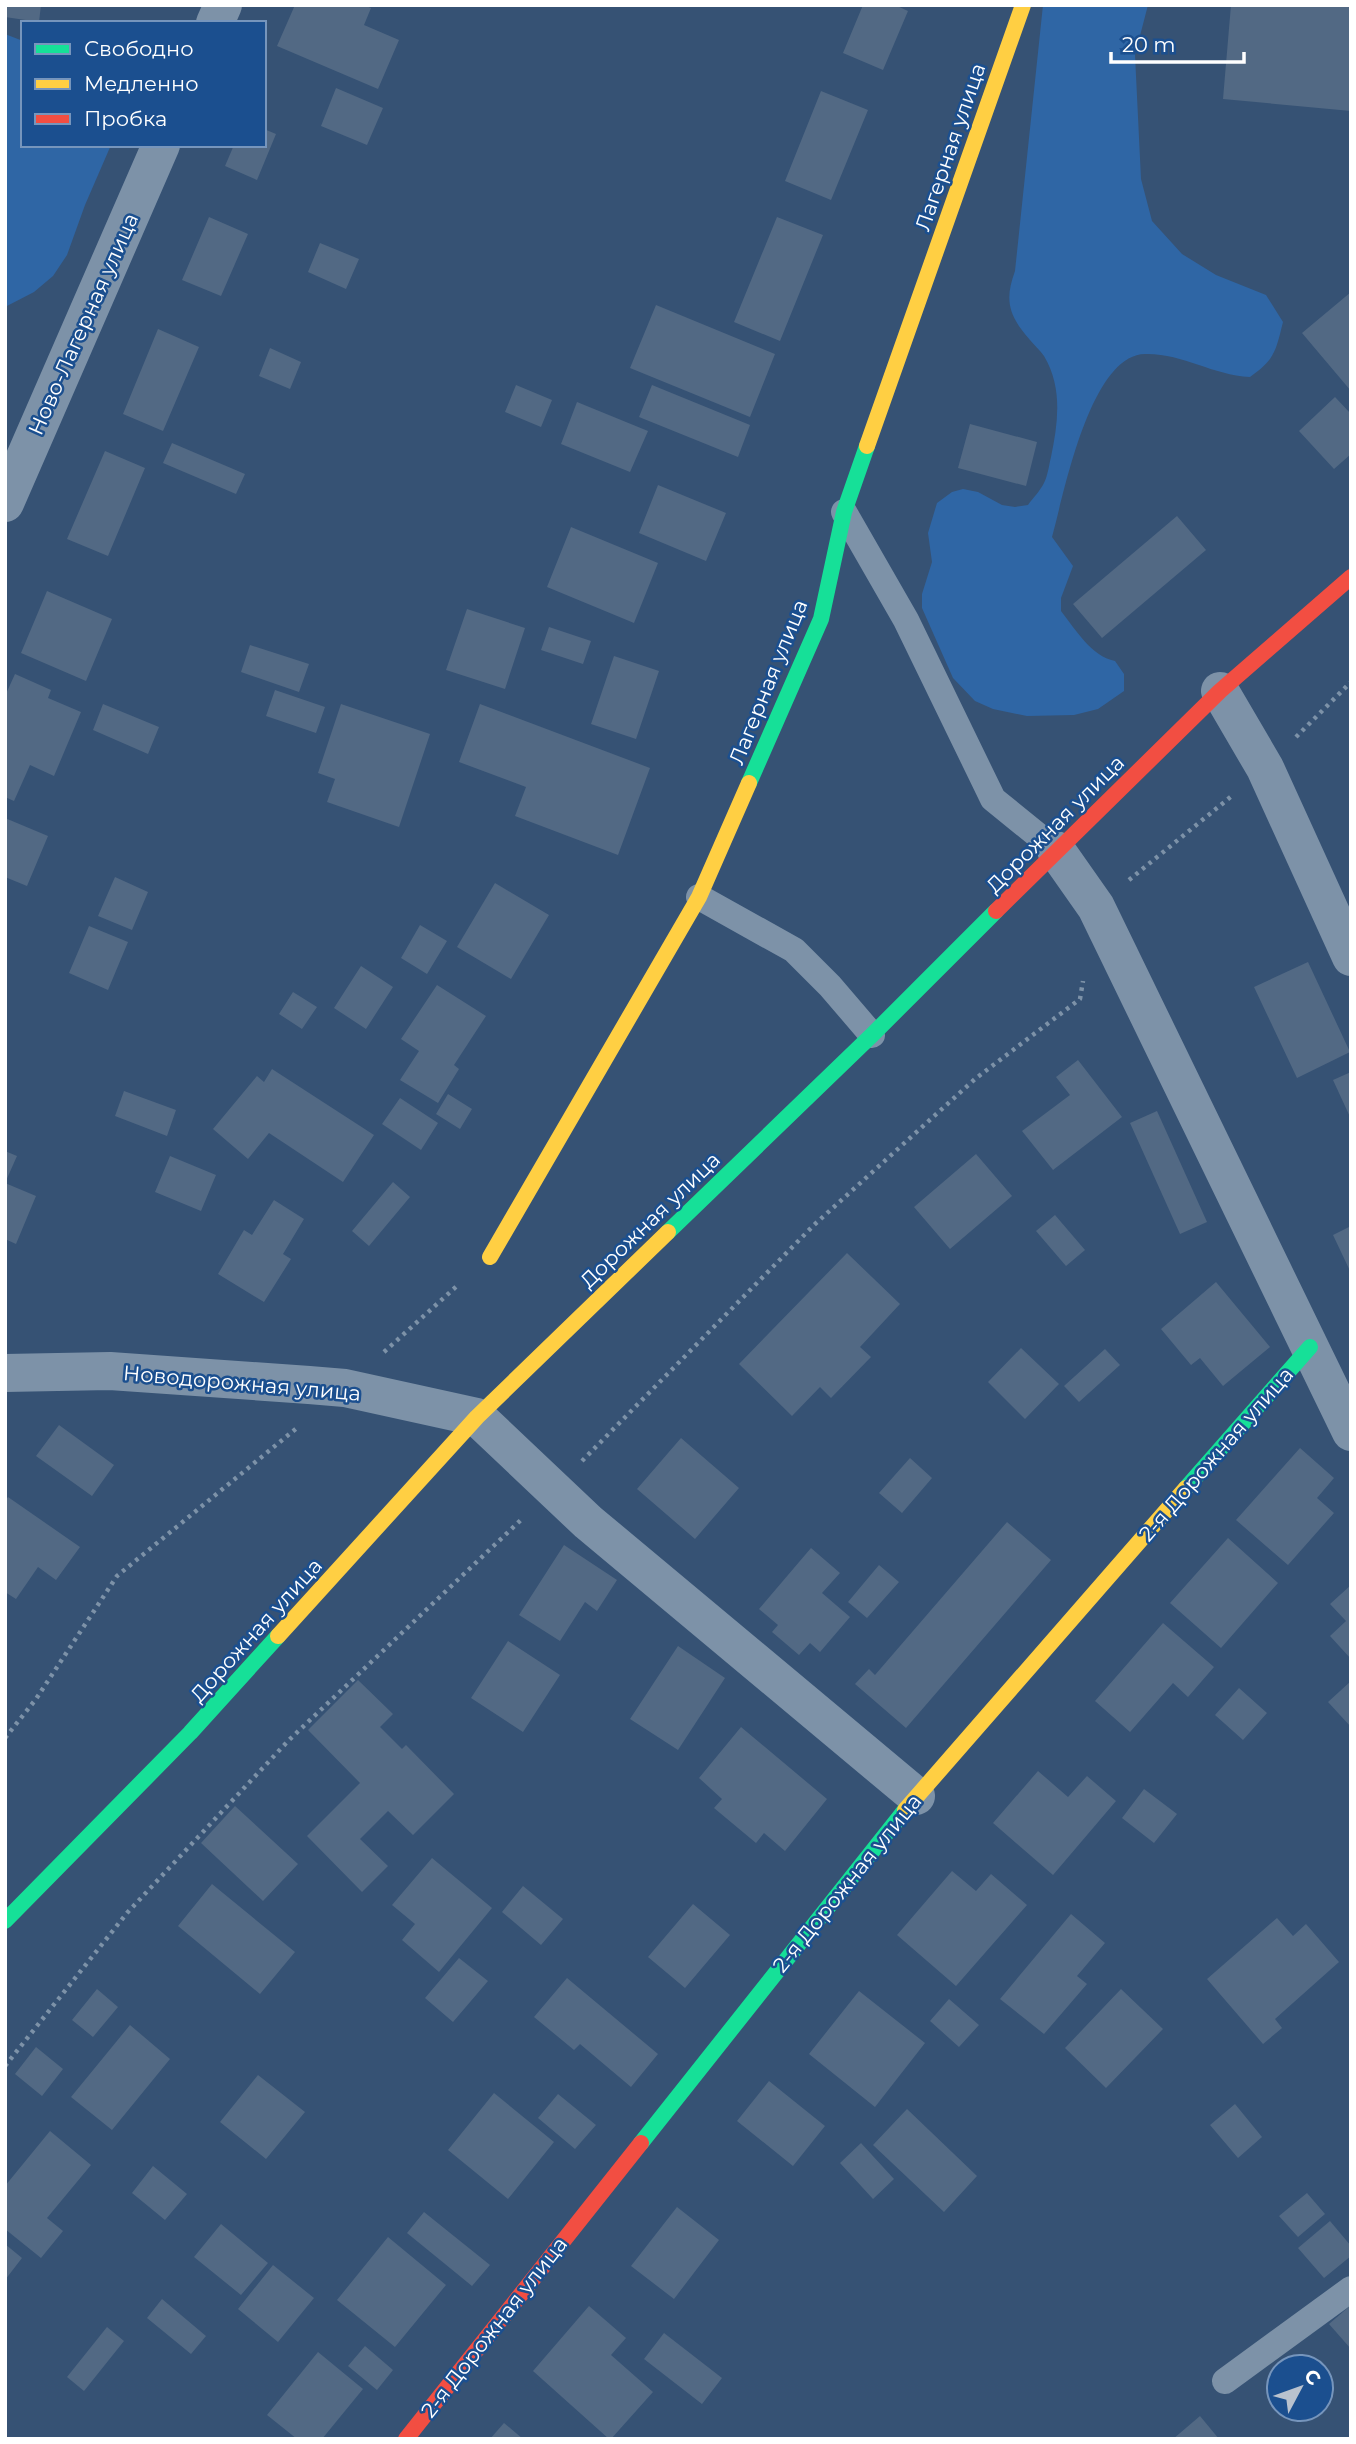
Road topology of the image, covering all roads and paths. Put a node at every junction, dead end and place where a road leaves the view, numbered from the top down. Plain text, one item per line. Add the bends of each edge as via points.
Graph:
1 (223, 5) edge
2 (1023, 5) edge
3 (216, 21) edge
4 (160, 147) edge
5 (5, 503) edge
6 (844, 512) junction
7 (1351, 577) edge
8 (1324, 598) junction
9 (1351, 603) edge
10 (1351, 682) edge
11 (1220, 691) junction
12 (1265, 768) junction
13 (1056, 850) junction
14 (699, 897) junction
15 (1096, 907) junction
16 (1351, 957) edge
17 (872, 1035) junction
18 (490, 1256) joint
19 (1310, 1347) junction
20 (5, 1373) edge
21 (345, 1388) junction
22 (477, 1417) junction
23 (1351, 1432) edge
24 (5, 1738) edge
25 (916, 1796) junction
26 (5, 1921) edge
27 (1351, 2289) edge
28 (1226, 2381) dead end
29 (406, 2439) edge

1 - 3 street
2 - 6 street, Лагерная улица
4 - 5 street, Ново-Лагерная улица
6 - 13 lane via 906,620 993,799
6 - 14 street, Лагерная улица via 821,619
7 - 8 street, Дорожная улица
8 - 9 lane
8 - 11 street, Дорожная улица
10 - 12 path
11 - 12 street
11 - 13 street, Дорожная улица
12 - 15 path
12 - 16 street
13 - 15 street, 2-я Дорожная улица
13 - 17 street, Дорожная улица
14 - 17 lane via 794,950
14 - 18 street, Лагерная улица
15 - 19 street, 2-я Дорожная улица
17 - 22 street, Дорожная улица
18 - 21 path
19 - 23 street, 2-я Дорожная улица
19 - 25 street, 2-я Дорожная улица
20 - 21 street, Новодорожная улица via 110,1371
21 - 22 street, Новодорожная улица
21 - 24 path via 117,1576
22 - 25 street via 588,1522
22 - 26 street, Дорожная улица via 191,1733
25 - 29 street, 2-я Дорожная улица
27 - 28 lane

